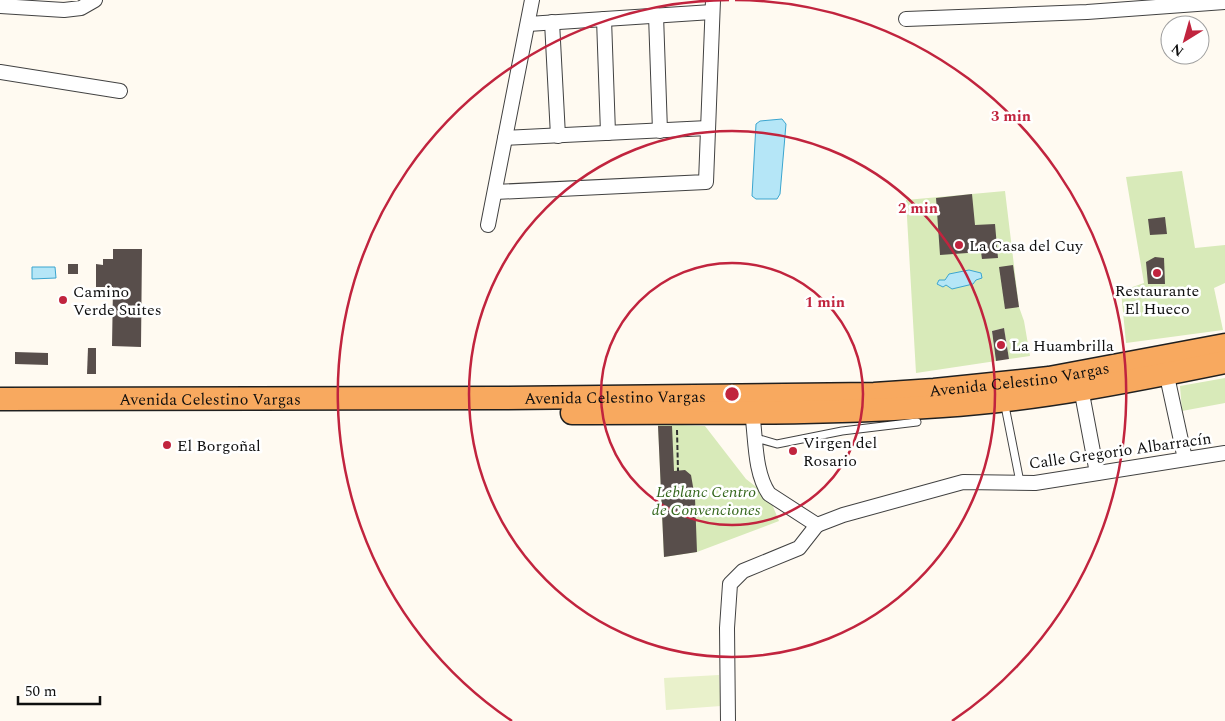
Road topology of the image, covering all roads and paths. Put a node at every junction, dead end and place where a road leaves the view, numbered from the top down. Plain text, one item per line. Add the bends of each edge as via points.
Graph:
1 (95, 0) edge
2 (532, 0) edge
3 (1225, 2) edge
4 (0, 6) edge
5 (713, 6) edge
6 (656, 15) junction
7 (604, 19) junction
8 (906, 19) dead end
9 (552, 22) junction
10 (528, 24) junction
11 (0, 72) edge
12 (120, 91) dead end
13 (708, 128) junction
14 (660, 130) junction
15 (608, 133) junction
16 (558, 136) junction
17 (505, 138) junction
18 (495, 192) junction
19 (488, 225) dead end
20 (1225, 345) edge
21 (1225, 362) edge
22 (1165, 366) junction
23 (1079, 381) junction
24 (0, 399) edge
25 (717, 404) junction
26 (612, 405) junction
27 (80, 406) junction
28 (1006, 411) dead end
29 (677, 412) junction
30 (752, 412) junction
31 (0, 414) edge
32 (916, 422) dead end
33 (756, 438) junction
34 (1225, 453) edge
35 (1185, 459) junction
36 (678, 471) dead end
37 (1097, 473) junction
38 (1020, 482) junction
39 (817, 525) junction
40 (728, 721) edge

1 - 4 street via 81,8 64,10
2 - 10 street
3 - 8 street via 1088,12
5 - 6 street
5 - 13 street
6 - 7 street
6 - 14 street
7 - 9 street
7 - 15 street
9 - 10 street
9 - 16 street
10 - 17 street
11 - 12 street
13 - 14 street
13 - 18 street via 706,182
14 - 15 street
15 - 16 street
16 - 17 street
17 - 18 street
18 - 19 street
20 - 22 highway, Avenida Celestino Vargas
21 - 22 highway, Avenida Celestino Vargas
22 - 23 highway, Avenida Celestino Vargas
22 - 35 street
23 - 25 highway, Avenida Celestino Vargas
23 - 30 highway, Avenida Celestino Vargas via 1003,401 843,412
23 - 37 street
24 - 27 highway, Avenida Celestino Vargas
25 - 26 highway, Avenida Celestino Vargas
25 - 29 highway, Avenida Celestino Vargas
25 - 30 highway, Avenida Celestino Vargas
26 - 27 highway, Avenida Celestino Vargas
26 - 29 highway, Avenida Celestino Vargas
27 - 31 highway, Avenida Celestino Vargas
28 - 38 lane
29 - 36 path
30 - 33 street
32 - 33 lane via 842,431 777,444
33 - 39 street via 760,475 769,494
34 - 35 street, Calle Gregorio Albarracín
35 - 37 street, Calle Gregorio Albarracín
37 - 38 street, Calle Gregorio Albarracín via 1035,483
38 - 39 street, Calle Gregorio Albarracín via 963,482 842,515
39 - 40 street via 799,548 743,571 730,584

